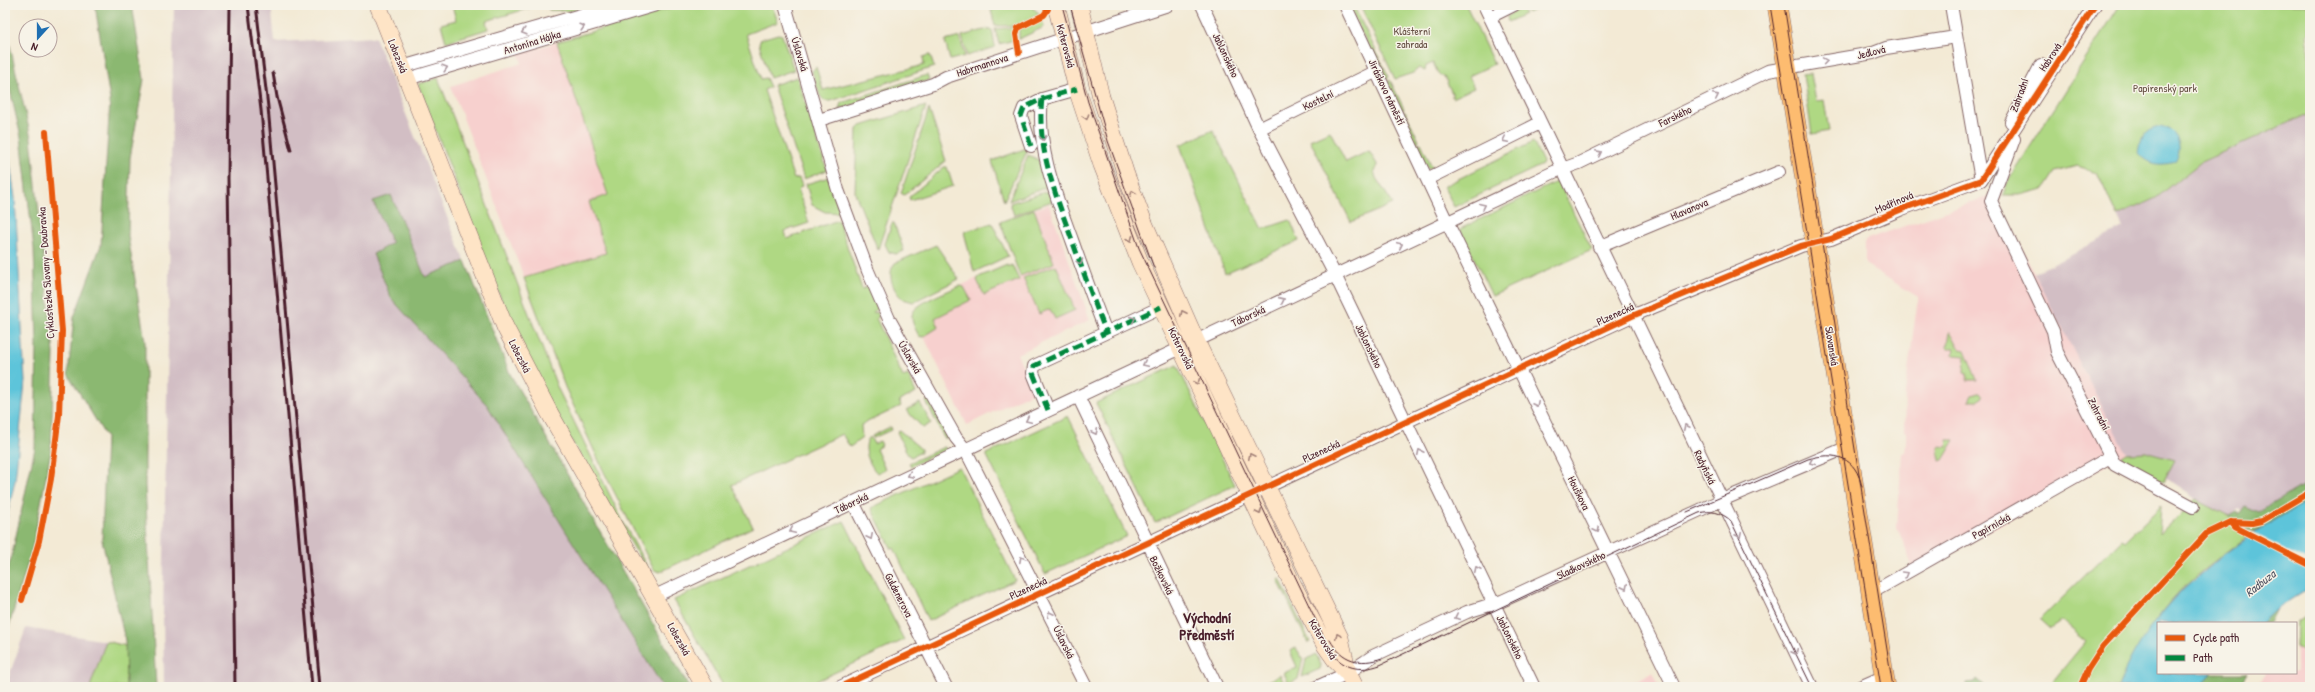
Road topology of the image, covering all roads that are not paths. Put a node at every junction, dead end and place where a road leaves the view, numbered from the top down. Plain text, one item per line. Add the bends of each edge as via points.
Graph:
1 (378, 5) edge
2 (615, 5) edge
3 (656, 5) edge
4 (785, 5) edge
5 (1056, 5) edge
6 (1079, 5) edge
7 (1168, 5) edge
8 (1202, 5) edge
9 (1345, 5) edge
10 (1484, 5) edge
11 (1514, 5) edge
12 (1777, 5) edge
13 (1951, 5) edge
14 (2095, 5) edge
15 (1490, 17) junction
16 (1085, 33) junction
17 (1956, 37) junction
18 (1063, 39) junction
19 (1787, 68) junction
20 (1377, 70) junction
21 (405, 73) junction
22 (1077, 89) junction
23 (1042, 99) junction
24 (819, 120) junction
25 (1540, 123) junction
26 (1259, 128) junction
27 (1031, 146) dead end
28 (1564, 169) junction
29 (1778, 172) dead end
30 (1427, 179) junction
31 (1982, 180) junction
32 (1447, 222) junction
33 (1815, 243) junction
34 (1599, 247) junction
35 (1335, 275) junction
36 (1485, 298) joint
37 (1161, 307) junction
38 (1632, 316) junction
39 (1106, 332) junction
40 (1196, 341) junction
41 (1181, 348) junction
42 (1519, 369) junction
43 (1078, 396) junction
44 (1048, 410) junction
45 (1406, 422) junction
46 (1848, 447) junction
47 (965, 449) junction
48 (2110, 457) junction
49 (1266, 488) junction
50 (1250, 495) junction
51 (1722, 500) junction
52 (852, 502) junction
53 (2193, 507) dead end
54 (1147, 544) junction
55 (1608, 552) junction
56 (1040, 593) junction
57 (1872, 593) junction
58 (654, 596) junction
59 (1494, 604) junction
60 (926, 647) junction
61 (1352, 680) edge
62 (1886, 682) edge
63 (706, 687) edge
64 (840, 687) edge
65 (946, 687) edge
66 (1086, 687) edge
67 (1216, 687) edge
68 (1317, 687) edge
69 (1534, 687) edge
70 (1674, 687) edge
71 (1812, 687) edge
72 (1860, 687) edge

1 - 21 street, Lobezská
2 -> 21 street, Antonína Hájka
21 -> 3 street, Antonína Hájka
4 - 24 street, Úslavská
5 - 18 street, Koterovská
6 - 16 street, Koterovská
7 - 16 street, Habrmannova
8 - 26 street, Jablonského
9 - 20 street, Jiráskovo náměstí
10 - 15 street
11 - 15 street
12 - 19 main road, Slovanská
13 - 17 street
14 - 31 street, Habrová
15 - 25 street
16 - 18 street, Habrmannova
40 -> 16 street, Koterovská via 1126,175 1101,97
19 -> 17 street, Jedlová
17 - 31 street
18 - 22 street, Koterovská
18 - 24 street, Habrmannova
28 -> 19 street, Farského via 1768,71
19 - 33 main road, Slovanská
20 - 26 street, Kostelní
20 - 30 street, Jiráskovo náměstí
21 - 58 street, Lobezská via 505,327 549,412
22 - 23 street
22 -> 37 street, Koterovská via 1127,231
23 - 27 street via 1027,104 1022,111
23 -> 39 street via 1040,114 1043,142 1053,187
24 - 47 street, Úslavská via 846,215 879,297 956,438
25 - 28 street
25 -> 30 street
26 - 35 street, Jablonského
32 -> 28 street
28 - 34 street
29 - 34 street, Hlavanova
30 - 32 street, Jiráskovo náměstí
31 - 33 street, Modřínová
31 - 48 street, Zahradní via 2041,65 1991,201 2053,332 2057,352
35 -> 32 street, Táborská
32 - 36 street, Jiráskovo náměstí
33 - 38 street, Plzenecká via 1800,246
33 - 46 main road, Slovanská
34 - 38 street, Radyňská
40 -> 35 street, Táborská
35 - 45 street, Jablonského
36 - 42 street, Houškova
39 -> 37 street
37 - 41 street, Koterovská
38 - 42 street, Plzenecká
51 -> 38 street, Radyňská
39 - 44 street via 1034,366 1033,373
40 - 41 street, Táborská
49 -> 40 street, Koterovská
41 -> 43 street, Táborská
41 -> 50 street, Koterovská
42 - 45 street, Plzenecká
42 -> 55 street, Houškova
43 - 44 street, Táborská
43 -> 54 street, Božkovská
44 -> 47 street, Táborská
45 - 49 street, Plzenecká
59 -> 45 street, Jablonského
46 -> 51 street, Sladkovského
46 - 57 main road, Slovanská
47 -> 52 street, Táborská
56 -> 47 street, Úslavská
48 - 53 street, Zahradní via 2118,468
57 -> 48 street, Papírnická
49 - 50 street, Plzenecká
61 -> 49 street, Koterovská via 1340,638
50 - 54 street, Plzenecká
50 -> 61 street, Koterovská via 1324,645
51 - 55 street, Sladkovského
51 -> 71 street, Radyňská
52 -> 58 street, Táborská
52 -> 60 street, Guldenerova
54 - 56 street, Plzenecká
54 - 67 street, Božkovská
55 - 59 street, Sladkovského
55 -> 70 street, Houškova
56 - 60 street, Plzenecká
66 -> 56 street, Úslavská
57 - 62 main road, Slovanská
58 - 63 street, Lobezská
59 -> 61 street, Sladkovského via 1467,612 1373,656
59 - 69 street, Jablonského
60 - 64 street, Plzenecká
60 - 65 street, Guldenerova
61 - 68 street, Sladkovského
62 - 72 street

